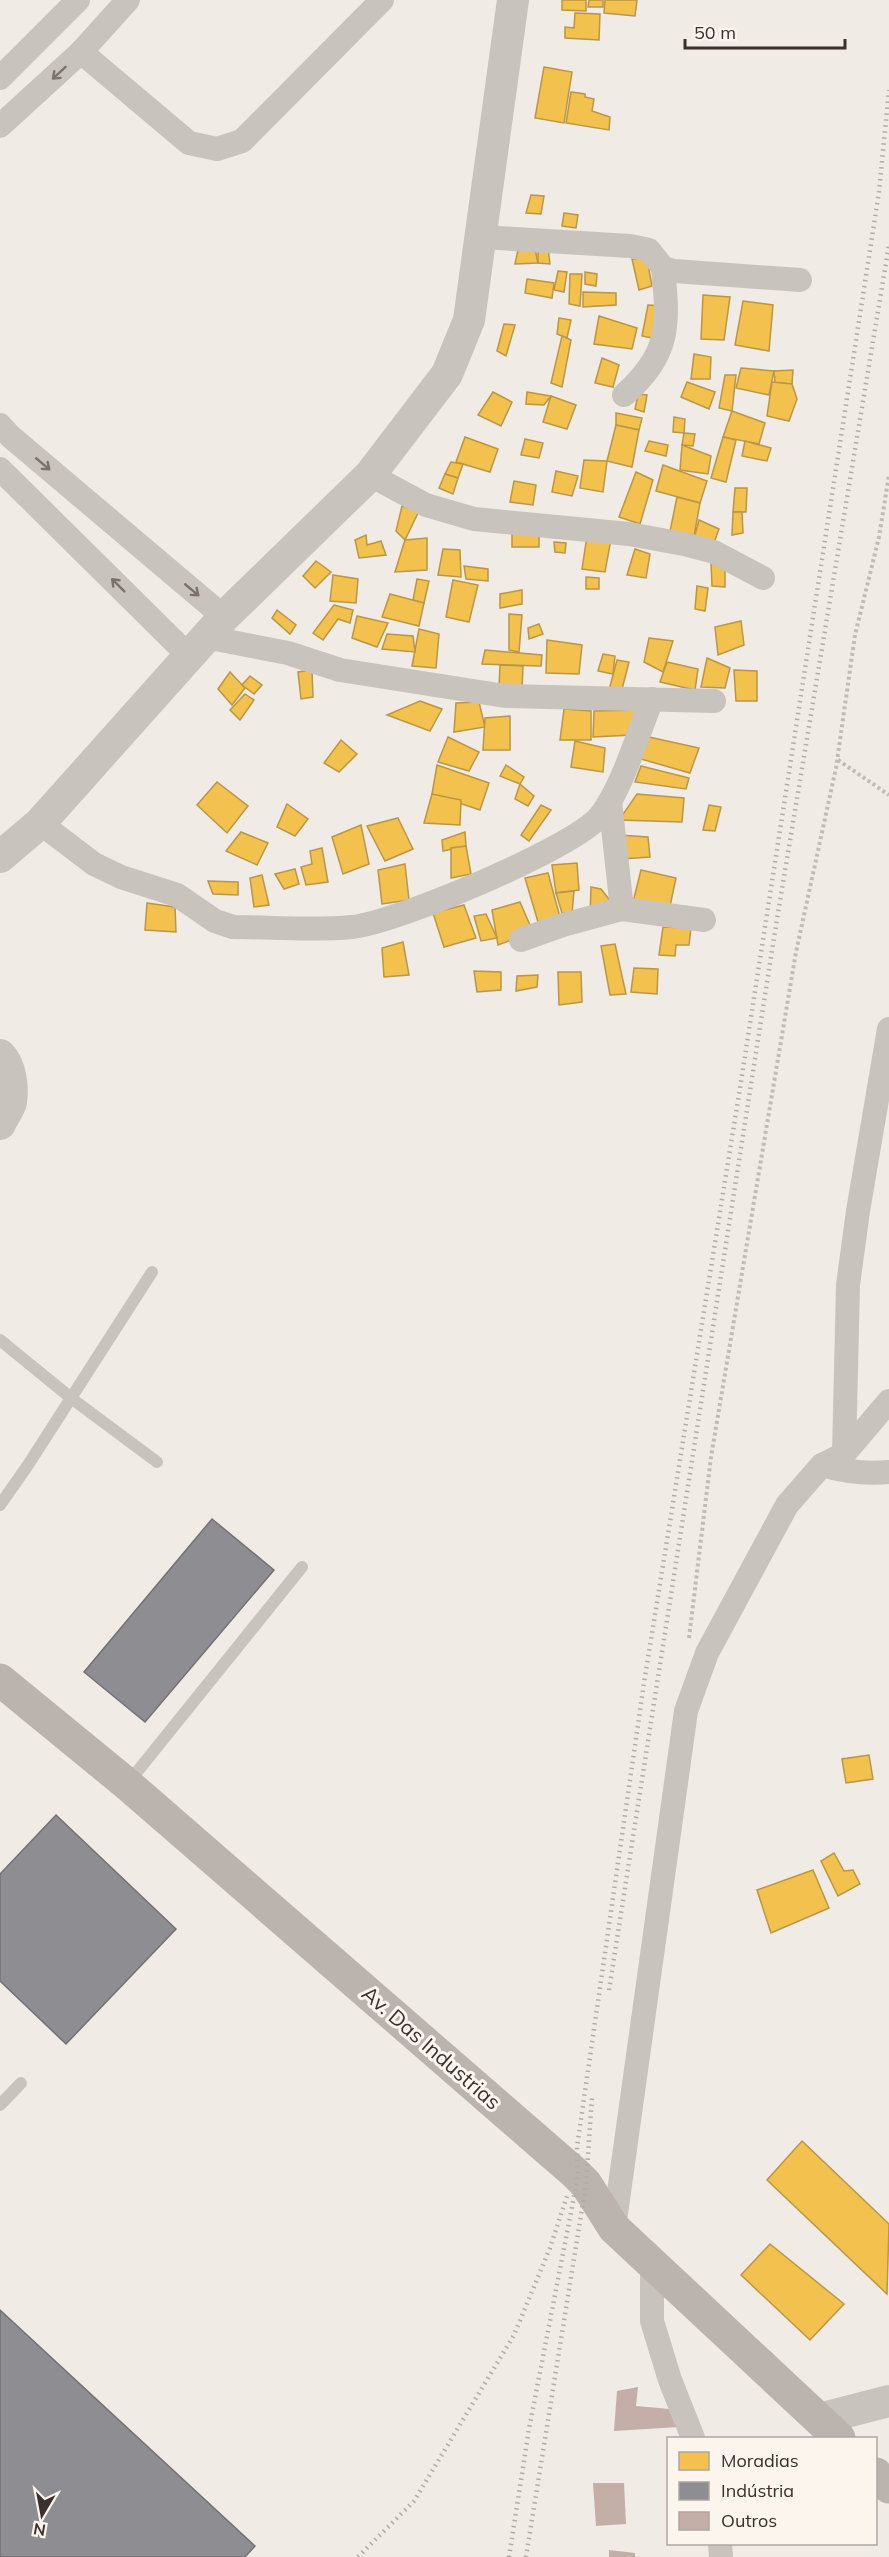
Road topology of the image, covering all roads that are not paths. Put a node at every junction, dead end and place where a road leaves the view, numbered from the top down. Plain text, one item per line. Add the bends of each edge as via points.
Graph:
1 (78, 0) edge
2 (128, 0) edge
3 (382, 0) edge
4 (513, 0) edge
5 (81, 52) junction
6 (0, 78) edge
7 (0, 126) edge
8 (480, 237) junction
9 (663, 268) junction
10 (800, 280) dead end
11 (624, 395) dead end
12 (0, 425) edge
13 (0, 469) edge
14 (370, 475) junction
15 (88, 502) junction
16 (64, 532) junction
17 (763, 578) dead end
18 (206, 637) junction
19 (652, 699) junction
20 (714, 701) dead end
21 (610, 801) junction
22 (40, 823) junction
23 (1, 854) edge
24 (622, 909) junction
25 (704, 920) dead end
26 (521, 940) dead end
27 (889, 1029) edge
28 (0, 1055) edge
29 (0, 1124) edge
30 (152, 1272) dead end
31 (0, 1340) edge
32 (71, 1398) junction
33 (889, 1401) edge
34 (844, 1454) junction
35 (157, 1462) dead end
36 (822, 1466) junction
37 (889, 1472) edge
38 (0, 1504) edge
39 (302, 1567) dead end
40 (0, 1680) edge
41 (127, 1784) junction
42 (21, 2083) dead end
43 (0, 2105) edge
44 (614, 2228) junction
45 (652, 2262) junction
46 (889, 2401) edge
47 (829, 2429) edge
48 (692, 2437) edge
49 (877, 2475) edge
50 (889, 2487) edge

1 - 6 street
2 - 5 street
3 - 5 street via 242,141 217,149 189,143
4 - 8 street
5 -> 7 street
8 - 9 street via 630,246 649,250
8 - 14 street via 469,320 447,374
9 - 10 street via 674,272
9 - 11 street via 667,308 663,340 651,368
12 -> 15 street
13 - 16 street
14 - 17 street via 426,505 474,519 629,534 684,544 714,552
14 - 18 street
15 - 16 street
15 -> 18 street
18 -> 16 street
18 - 19 street via 288,653 340,670 505,696
18 - 22 street
19 - 20 street
19 - 21 street
21 - 22 street via 592,825 567,842 400,915 353,927 233,927 215,921 177,895 94,864
21 - 24 street
22 - 23 street
24 - 25 street
24 - 26 street
27 - 34 street via 848,1285
28 - 29 street via 11,1082 11,1103
30 - 32 lane
31 - 32 lane
32 - 35 lane
32 - 38 lane
33 - 34 street
34 - 36 street
36 - 37 street via 843,1472
36 - 44 street via 787,1505 707,1653 686,1711
39 - 41 lane
40 - 41 main road, Av. Das Industrias
41 - 44 main road, Av. Das Industrias via 575,2173
42 - 43 lane
44 - 45 main road, Av. Das Industrias
45 - 47 main road, Av. Das Industrias
45 - 48 street via 652,2321
46 - 47 street
49 - 50 main road

